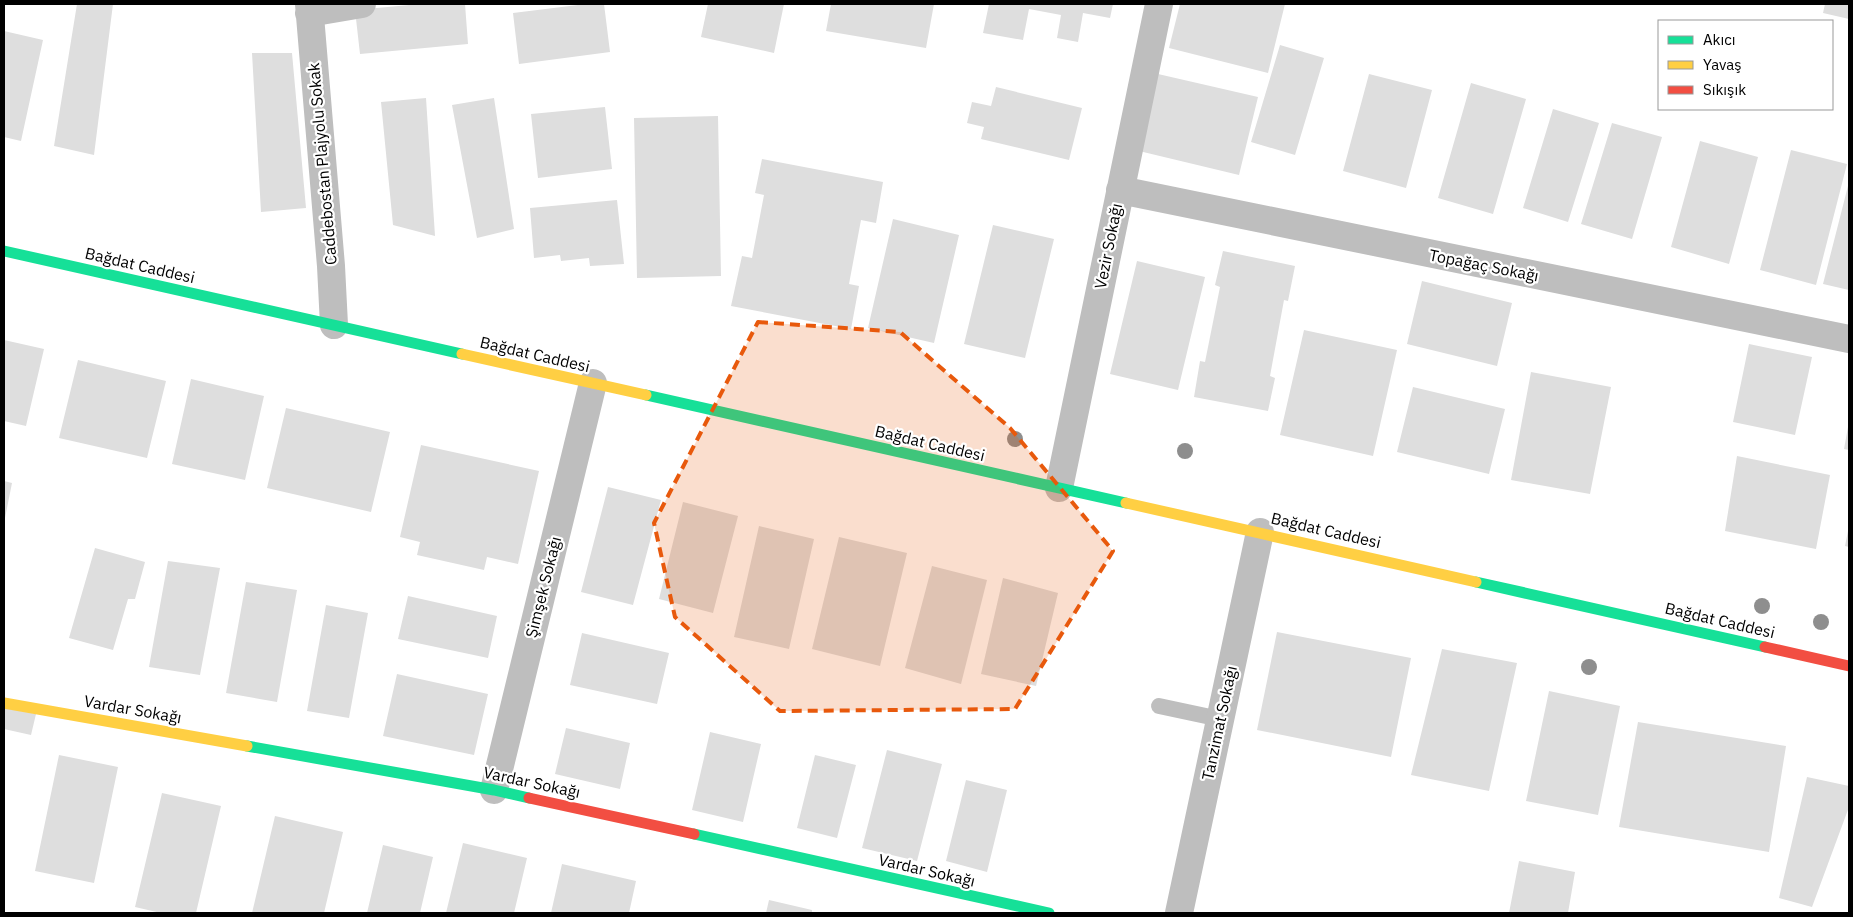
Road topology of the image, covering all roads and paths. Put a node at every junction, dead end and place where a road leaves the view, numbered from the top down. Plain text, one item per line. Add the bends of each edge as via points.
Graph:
1 (362, 4) edge
2 (1159, 4) edge
3 (309, 8) edge
4 (1120, 190) junction
5 (4, 251) edge
6 (334, 325) junction
7 (1849, 339) edge
8 (592, 383) junction
9 (1059, 488) junction
10 (1260, 532) junction
11 (1849, 666) edge
12 (4, 703) edge
13 (1159, 706) dead end
14 (1220, 719) junction
15 (494, 790) junction
16 (1049, 913) edge
17 (1179, 913) edge

1 - 3 street
2 - 4 street, Vezir Sokağı
3 - 6 street, Caddebostan Plajyolu Sokak
4 - 7 street, Topağaç Sokağı
4 - 9 street, Vezir Sokağı
5 - 6 main road, Bağdat Caddesi
6 - 8 main road, Bağdat Caddesi
8 - 9 main road, Bağdat Caddesi
8 - 15 street, Şimşek Sokağı
9 - 10 main road, Bağdat Caddesi
10 - 11 main road, Bağdat Caddesi
10 - 14 street, Tanzimat Sokağı
12 - 15 main road, Vardar Sokağı
13 - 14 lane
14 - 17 street, Tanzimat Sokağı
15 - 16 main road, Vardar Sokağı

